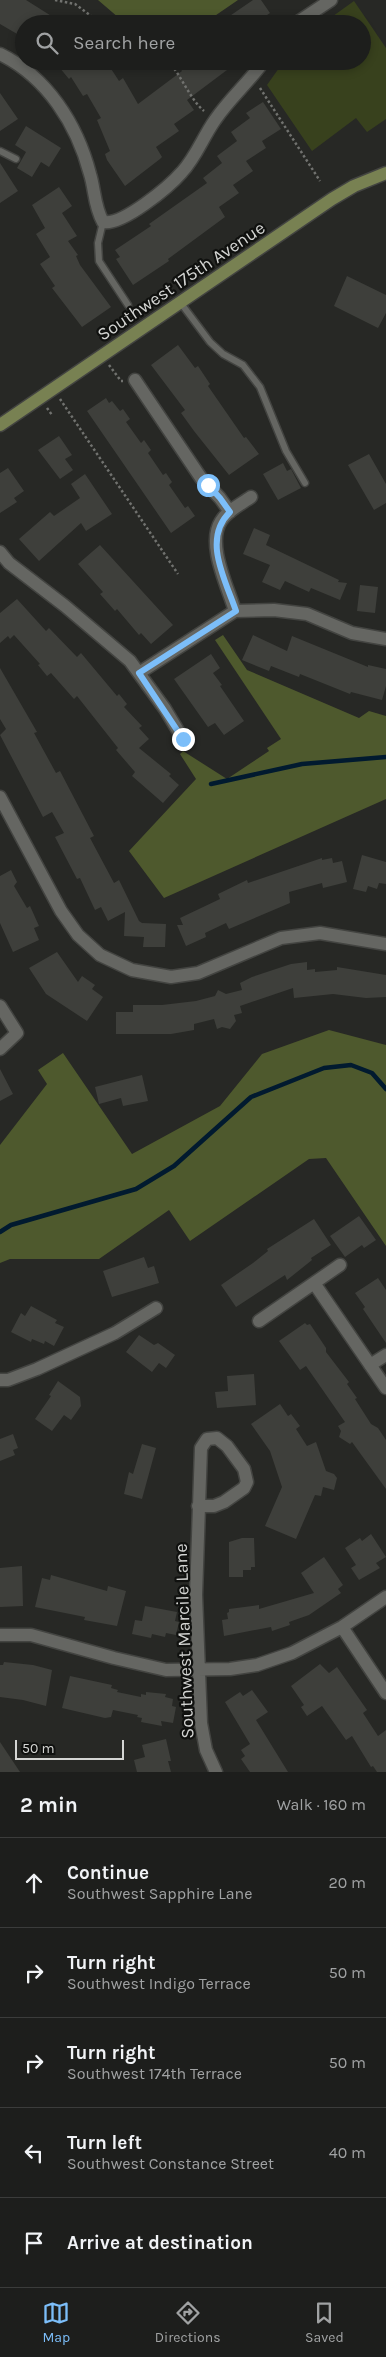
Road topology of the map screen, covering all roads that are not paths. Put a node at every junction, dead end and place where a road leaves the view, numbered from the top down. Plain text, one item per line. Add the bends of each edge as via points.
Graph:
1 (331, 0) edge
2 (308, 15) edge
3 (0, 54) edge
4 (15, 65) edge
5 (22, 70) edge
6 (258, 70) edge
7 (0, 150) edge
8 (16, 159) dead end
9 (386, 173) edge
10 (103, 222) junction
11 (180, 302) junction
12 (128, 305) dead end
13 (134, 380) road end
14 (0, 426) edge
15 (305, 483) dead end
16 (251, 497) dead end
17 (230, 512) junction
18 (0, 552) edge
19 (9, 563) junction
20 (0, 573) edge
21 (236, 611) junction
22 (386, 639) edge
23 (139, 673) junction
24 (183, 739) dead end
25 (0, 797) edge
26 (386, 944) edge
27 (0, 1006) edge
28 (0, 1049) edge
29 (340, 1265) dead end
30 (314, 1283) junction
31 (156, 1308) dead end
32 (259, 1321) dead end
33 (386, 1355) edge
34 (370, 1365) junction
35 (0, 1380) edge
36 (386, 1388) edge
37 (198, 1506) junction
38 (386, 1597) edge
39 (342, 1627) junction
40 (0, 1635) edge
41 (200, 1670) junction
42 (386, 1693) edge
43 (216, 1772) edge

1 - 2 street
3 - 4 street
5 - 10 street via 57,100 70,121 86,157 96,210
6 - 10 street via 215,120 182,172 166,188 121,219
7 - 8 lane
9 - 11 main road, Southwest 175th Avenue via 354,186
10 - 12 lane via 98,244 99,262
11 - 14 main road, Southwest 175th Avenue
11 - 15 lane via 210,342 243,365 260,387 286,451
13 - 17 street via 200,478
16 - 17 street
17 - 21 street via 216,531 216,549
18 - 19 street
19 - 20 street
19 - 23 street via 120,651
21 - 22 street via 274,610 307,614 352,633
21 - 23 street
23 - 24 street
25 - 26 street via 61,911 78,935 100,955 132,970 170,977 198,973 281,938 320,933
27 - 28 street via 17,1033
29 - 30 street
30 - 32 street
30 - 34 street
31 - 35 street via 115,1333 37,1369
33 - 34 street
34 - 36 street
37 - 37 street, Southwest Marcile Lane via 224,1502 244,1488 247,1482 244,1469 217,1438 207,1439 201,1448
37 - 41 street, Southwest Marcile Lane via 196,1595
38 - 39 street
39 - 41 street via 292,1653 257,1665
39 - 42 street
40 - 41 street via 31,1635 166,1670
41 - 43 street, Southwest Marcile Lane via 201,1723 206,1750

